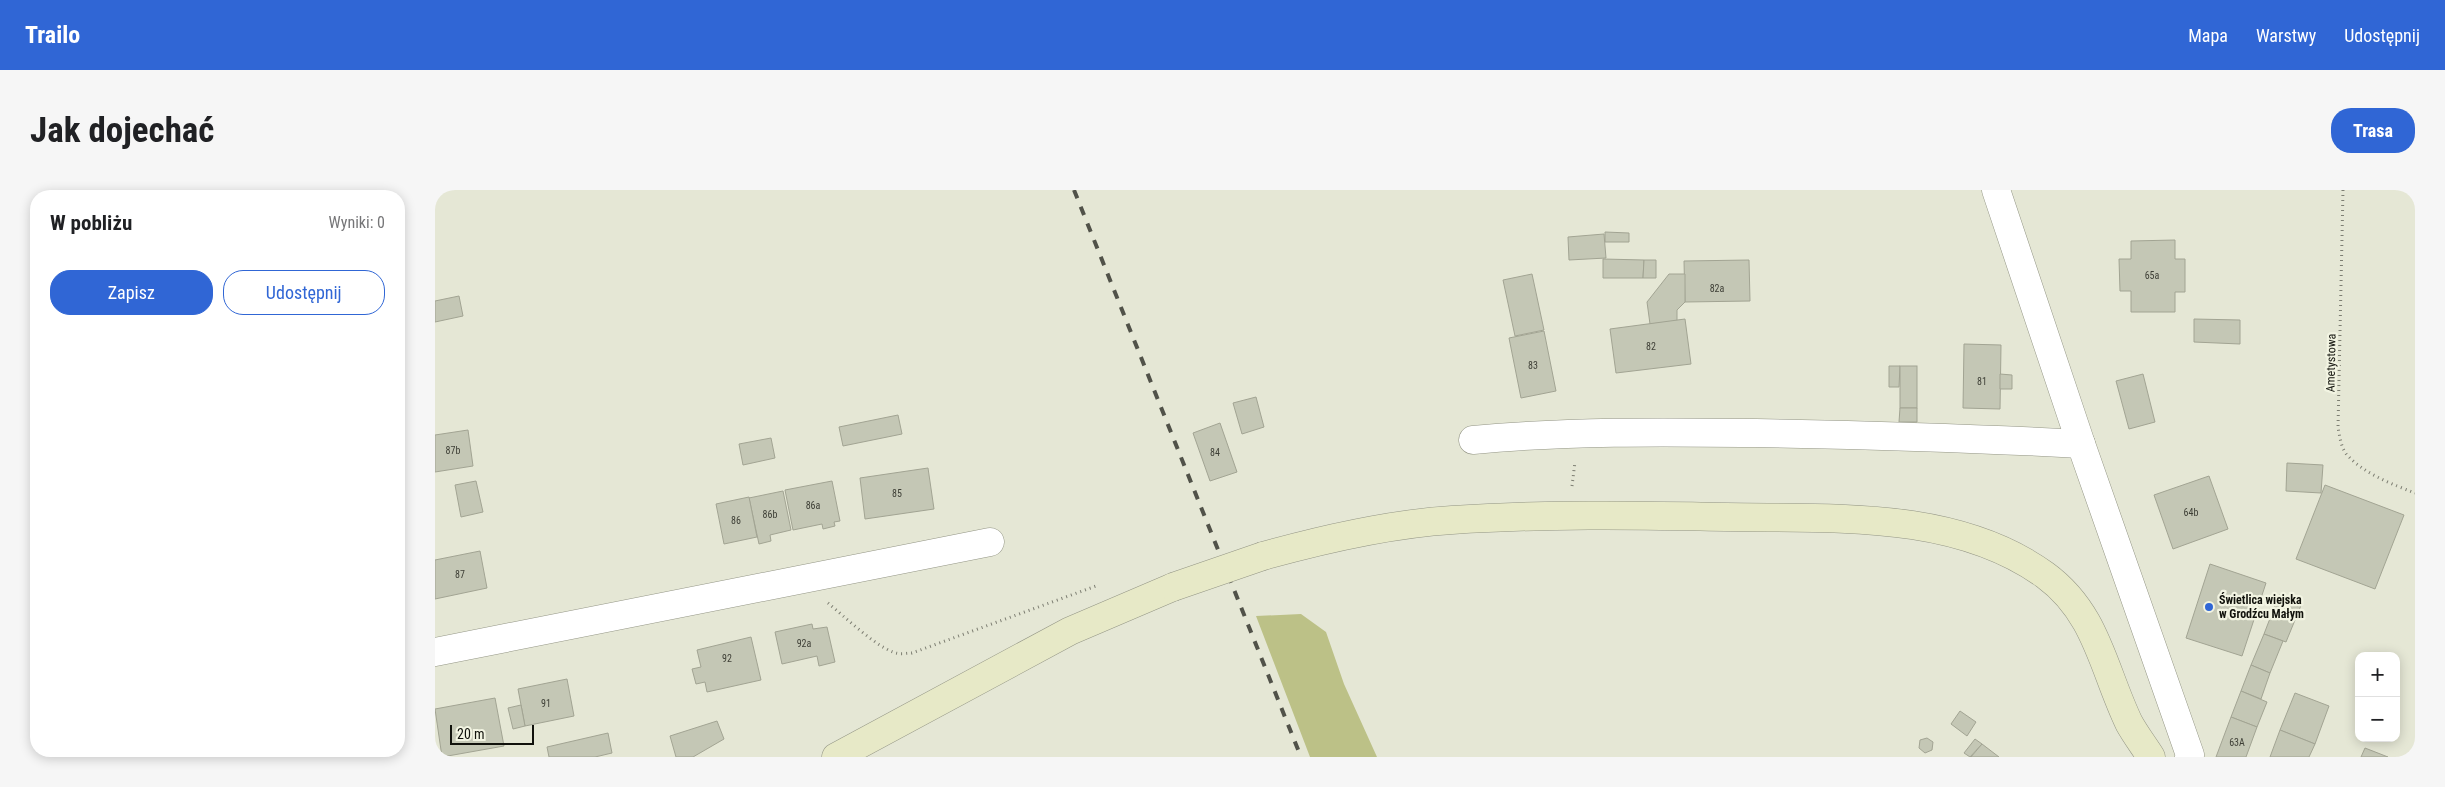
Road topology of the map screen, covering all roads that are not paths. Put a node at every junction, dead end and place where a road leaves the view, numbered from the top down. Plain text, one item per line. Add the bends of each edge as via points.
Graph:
1 (1996, 190) edge
2 (1473, 440) dead end
3 (2081, 444) junction
4 (989, 542) dead end
5 (435, 652) edge
6 (835, 757) edge
7 (2151, 757) edge
8 (2189, 757) edge

1 - 3 street
2 - 3 street via 1626,431 1935,436
3 - 8 street
4 - 5 street
6 - 7 main road, bridge via 1070,632 1173,587 1263,556 1310,542 1377,529 1450,520 1539,516 1835,519 1920,526 1964,536 2009,552 2070,596 2089,625 2129,723

